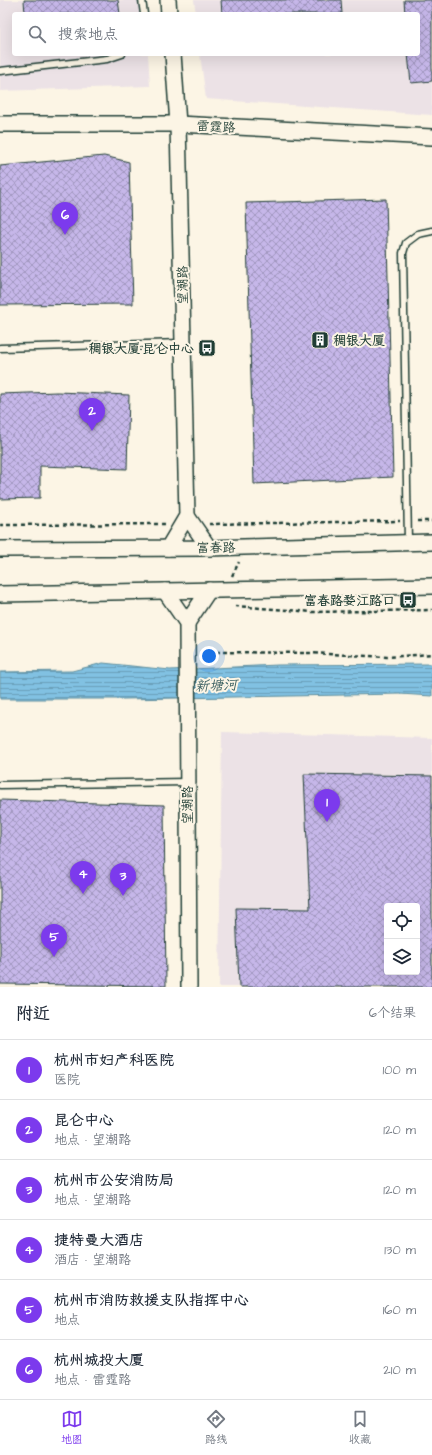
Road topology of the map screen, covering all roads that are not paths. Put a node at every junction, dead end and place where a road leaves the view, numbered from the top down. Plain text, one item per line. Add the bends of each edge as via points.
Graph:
1 (142, 0) edge
2 (168, 0) edge
3 (144, 12) edge
4 (169, 12) edge
5 (116, 56) edge
6 (173, 56) edge
7 (0, 71) edge
8 (0, 124) edge
9 (178, 124) junction
10 (432, 137) edge
11 (432, 231) edge
12 (183, 343) junction
13 (0, 348) edge
14 (186, 516) junction
15 (432, 542) edge
16 (408, 543) junction
17 (168, 548) junction
18 (209, 548) junction
19 (0, 550) edge
20 (432, 586) edge
21 (209, 590) junction
22 (165, 591) junction
23 (0, 594) edge
24 (187, 623) junction
25 (187, 782) junction
26 (0, 785) edge
27 (189, 987) edge

1 - 3 lane
2 - 4 street
5 - 7 lane
6 - 9 street, 望潮路
8 - 9 street, 雷霆路
9 - 10 street, 雷霆路
9 - 12 street, 望潮路
11 - 16 lane via 418,234 406,243 403,253
12 - 13 lane
12 - 14 street, 望潮路
14 - 17 street
14 - 18 street
15 - 16 street, 富春路
16 - 18 street, 富春路
17 - 18 street, 富春路
17 - 19 street, 富春路
20 - 21 street
21 - 22 street
21 - 24 street
22 - 23 street
22 - 24 street
24 - 25 street, 望潮路
25 - 26 lane
25 - 27 street, 望潮路

